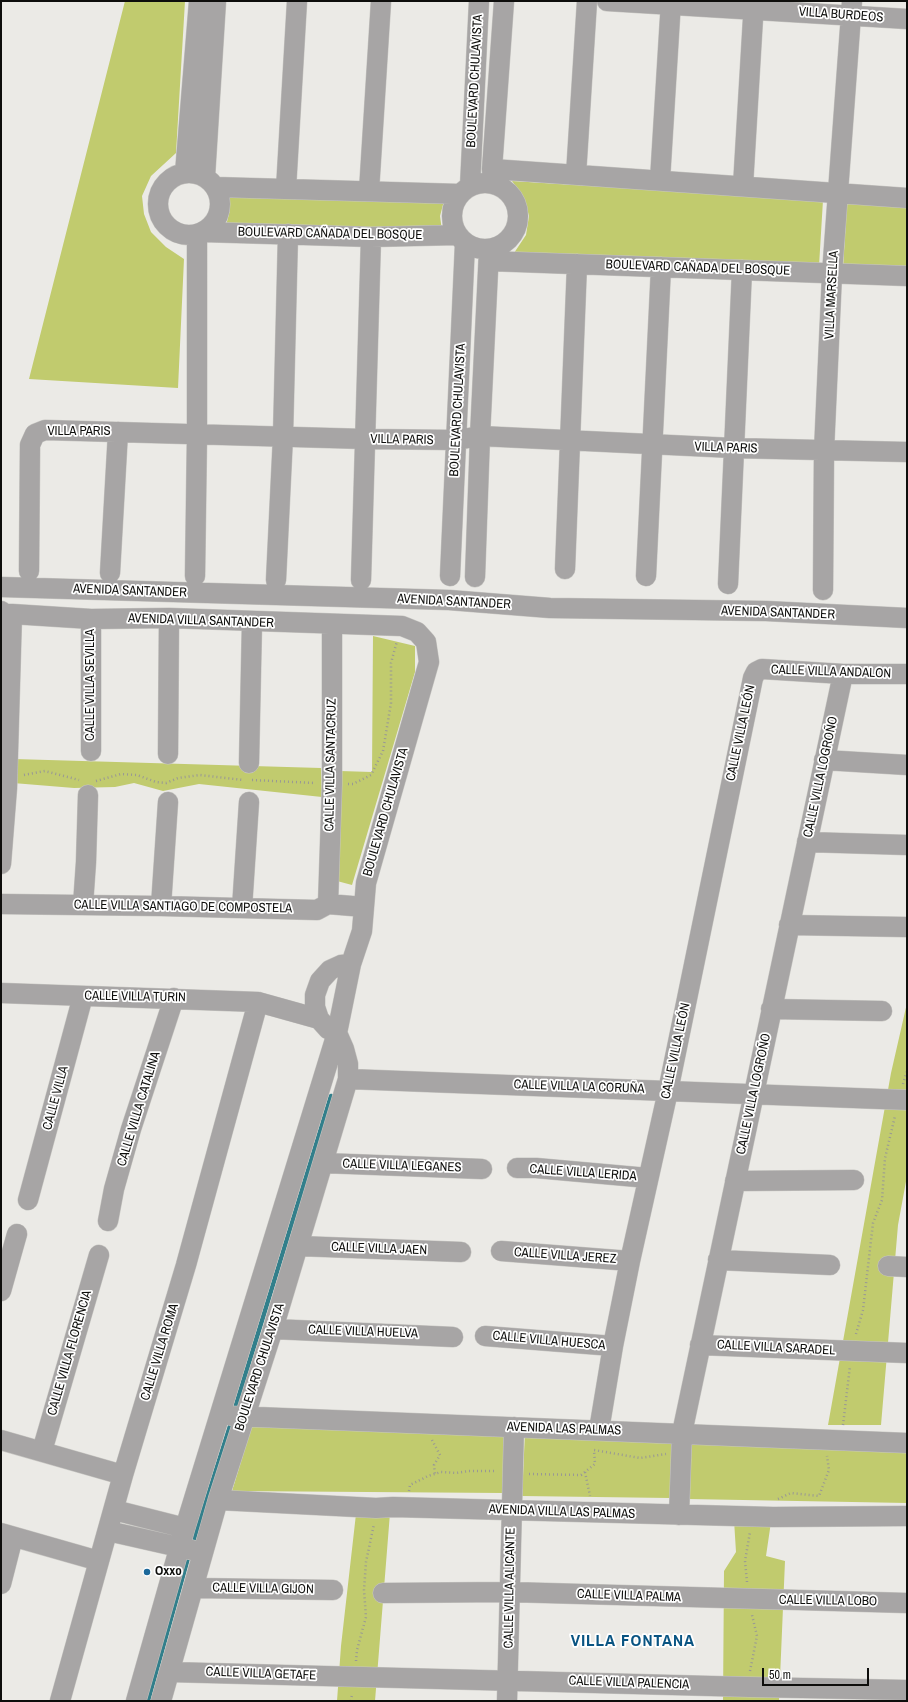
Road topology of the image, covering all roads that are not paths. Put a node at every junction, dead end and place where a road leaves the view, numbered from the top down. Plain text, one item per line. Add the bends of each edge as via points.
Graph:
1 (200, 1) edge
2 (216, 1) edge
3 (297, 1) edge
4 (381, 1) edge
5 (479, 1) edge
6 (504, 1) edge
7 (587, 1) edge
8 (607, 1) edge
9 (670, 3) edge
10 (754, 5) edge
11 (851, 9) edge
12 (907, 19) edge
13 (185, 173) junction
14 (576, 175) junction
15 (493, 176) junction
16 (660, 180) junction
17 (210, 182) junction
18 (743, 186) junction
19 (286, 189) junction
20 (465, 190) junction
21 (369, 191) junction
22 (838, 193) junction
23 (907, 198) edge
24 (200, 233) junction
25 (288, 234) junction
26 (371, 237) junction
27 (461, 239) junction
28 (489, 255) junction
29 (577, 264) junction
30 (661, 267) junction
31 (742, 270) junction
32 (832, 274) junction
33 (907, 276) edge
34 (118, 432) junction
35 (198, 434) junction
36 (283, 436) junction
37 (480, 436) junction
38 (365, 439) junction
39 (457, 440) junction
40 (570, 441) junction
41 (652, 444) junction
42 (733, 448) junction
43 (824, 451) junction
44 (907, 452) edge
45 (565, 569) dead end
46 (29, 571) dead end
47 (110, 573) dead end
48 (195, 576) dead end
49 (450, 576) dead end
50 (646, 576) dead end
51 (475, 577) dead end
52 (276, 580) dead end
53 (361, 580) dead end
54 (728, 584) dead end
55 (1, 587) edge
56 (822, 590) dead end
57 (6, 613) edge
58 (169, 618) junction
59 (907, 618) edge
60 (91, 619) junction
61 (252, 622) junction
62 (332, 625) junction
63 (402, 626) joint
64 (429, 662) joint
65 (756, 672) joint
66 (843, 674) junction
67 (907, 674) edge
68 (91, 751) dead end
69 (168, 754) dead end
70 (824, 760) junction
71 (249, 763) dead end
72 (907, 765) edge
73 (88, 796) dead end
74 (168, 802) dead end
75 (249, 802) dead end
76 (807, 842) junction
77 (907, 845) edge
78 (1, 864) edge
79 (1, 903) edge
80 (83, 904) junction
81 (328, 904) junction
82 (161, 906) junction
83 (364, 907) junction
84 (242, 908) junction
85 (790, 925) junction
86 (906, 927) edge
87 (351, 964) junction
88 (1, 993) edge
89 (314, 995) junction
90 (83, 996) junction
91 (174, 998) junction
92 (263, 1003) junction
93 (772, 1009) junction
94 (882, 1010) dead end
95 (319, 1019) junction
96 (337, 1034) junction
97 (348, 1078) junction
98 (668, 1091) junction
99 (753, 1094) junction
100 (903, 1100) edge
101 (323, 1163) junction
102 (482, 1168) dead end
103 (517, 1168) dead end
104 (648, 1178) junction
105 (854, 1180) dead end
106 (735, 1181) junction
107 (28, 1200) dead end
108 (108, 1221) dead end
109 (17, 1234) dead end
110 (298, 1246) junction
111 (500, 1251) dead end
112 (461, 1252) dead end
113 (99, 1255) dead end
114 (718, 1260) junction
115 (630, 1261) junction
116 (830, 1265) dead end
117 (1, 1290) edge
118 (274, 1329) junction
119 (486, 1336) dead end
120 (453, 1337) dead end
121 (700, 1345) junction
122 (613, 1346) junction
123 (907, 1353) edge
124 (220, 1416) junction
125 (244, 1417) junction
126 (514, 1427) junction
127 (599, 1430) junction
128 (1, 1440) edge
129 (681, 1442) junction
130 (907, 1443) edge
131 (42, 1451) junction
132 (123, 1476) junction
133 (218, 1500) junction
134 (114, 1510) junction
135 (512, 1510) junction
136 (679, 1515) junction
137 (907, 1516) edge
138 (108, 1531) junction
139 (7, 1535) edge
140 (182, 1537) junction
141 (203, 1554) junction
142 (99, 1561) junction
143 (1, 1584) edge
144 (194, 1588) junction
145 (333, 1590) dead end
146 (509, 1592) junction
147 (383, 1593) dead end
148 (749, 1599) joint
149 (907, 1603) edge
150 (169, 1672) junction
151 (508, 1680) junction
152 (907, 1690) edge
153 (60, 1701) edge
154 (136, 1701) edge
155 (161, 1701) edge
156 (507, 1701) edge

1 - 13 street
2 - 17 street
3 - 19 street
4 - 21 street
5 - 20 street, BOULEVARD CHULAVISTA
6 - 15 street, BOULEVARD CHULAVISTA
7 - 14 street
8 - 9 street, VILLA BURDEOS
9 - 10 street, VILLA BURDEOS
9 - 16 street
10 - 11 street, VILLA BURDEOS
10 - 18 street
11 - 12 street, VILLA BURDEOS
11 - 22 street, VILLA MARSELLA
13 - 17 street via 195,174
13 - 24 street, BOULEVARD CAÑADA DEL BOSQUE via 167,182 159,200 159,210 162,220 178,233
14 - 15 street
14 - 16 street
15 - 20 street
15 - 28 street via 512,196 519,218 510,239
16 - 18 street
17 - 19 street
17 - 24 street via 219,196 220,207 211,226
18 - 22 street
19 - 21 street
20 - 21 street
20 - 27 street, BOULEVARD CHULAVISTA via 454,203 451,214 453,225
22 - 23 street
22 - 32 street, VILLA MARSELLA
24 - 25 street, BOULEVARD CAÑADA DEL BOSQUE
24 - 35 street
25 - 26 street, BOULEVARD CAÑADA DEL BOSQUE
25 - 36 street
26 - 27 street, BOULEVARD CAÑADA DEL BOSQUE
26 - 38 street
27 - 28 street
27 - 39 street, BOULEVARD CHULAVISTA
28 - 29 street, BOULEVARD CAÑADA DEL BOSQUE
28 - 37 street, BOULEVARD CHULAVISTA
29 - 30 street, BOULEVARD CAÑADA DEL BOSQUE
29 - 40 street
30 - 31 street, BOULEVARD CAÑADA DEL BOSQUE
30 - 41 street
31 - 32 street, BOULEVARD CAÑADA DEL BOSQUE
31 - 42 street
32 - 33 street, BOULEVARD CAÑADA DEL BOSQUE
32 - 43 street, VILLA MARSELLA
34 - 35 street, VILLA PARIS
34 - 46 street, VILLA PARIS via 45,430 35,434 30,445
34 - 47 street
35 - 36 street, VILLA PARIS
35 - 48 street
36 - 38 street, VILLA PARIS
36 - 52 street
37 - 39 street, VILLA PARIS
37 - 40 street, VILLA PARIS
37 - 51 street, BOULEVARD CHULAVISTA
38 - 39 street, VILLA PARIS
38 - 53 street
39 - 49 street, BOULEVARD CHULAVISTA
40 - 41 street, VILLA PARIS
40 - 45 street
41 - 42 street, VILLA PARIS
41 - 50 street
42 - 43 street, VILLA PARIS
42 - 54 street
43 - 44 street, VILLA PARIS
43 - 56 street, VILLA MARSELLA
55 - 59 street, AVENIDA SANTANDER via 449,600 550,608 766,612
57 - 60 street, AVENIDA VILLA SANTANDER
57 - 78 street via 8,788
58 - 60 street, AVENIDA VILLA SANTANDER
58 - 61 street, AVENIDA VILLA SANTANDER
58 - 69 street
60 - 68 street, CALLE VILLA SEVILLA
61 - 62 street, AVENIDA VILLA SANTANDER
61 - 71 street
62 - 63 street, AVENIDA VILLA SANTANDER
62 - 81 street, CALLE VILLA SANTACRUZ via 332,784
63 - 64 street, AVENIDA SANTANDER via 417,632 426,642
64 - 83 street, BOULEVARD CHULAVISTA via 366,882
65 - 66 street, CALLE VILLA ANDALON via 762,669
65 - 98 street, CALLE VILLA LEÓN
66 - 67 street, CALLE VILLA ANDALON
66 - 70 street, CALLE VILLA LOGROÑO
70 - 72 street
70 - 76 street, CALLE VILLA LOGROÑO
73 - 80 street
74 - 82 street
75 - 84 street
76 - 77 street
76 - 85 street, CALLE VILLA LOGROÑO
79 - 80 street, CALLE VILLA SANTIAGO DE COMPOSTELA
80 - 82 street, CALLE VILLA SANTIAGO DE COMPOSTELA
81 - 83 street, CALLE VILLA SANTIAGO DE COMPOSTELA
81 - 84 street, CALLE VILLA SANTIAGO DE COMPOSTELA via 317,910
82 - 84 street, CALLE VILLA SANTIAGO DE COMPOSTELA
83 - 87 street, BOULEVARD CHULAVISTA via 362,931
85 - 86 street
85 - 93 street, CALLE VILLA LOGROÑO
87 - 89 street via 330,970 320,981
87 - 96 street, BOULEVARD CHULAVISTA
88 - 90 street, CALLE VILLA TURIN
89 - 92 street, CALLE VILLA TURIN
89 - 95 street
90 - 91 street, CALLE VILLA TURIN
90 - 107 street, CALLE VILLA
91 - 92 street, CALLE VILLA TURIN
91 - 108 street, CALLE VILLA CATALINA via 114,1189
92 - 95 street, CALLE VILLA TURIN
92 - 132 street, CALLE VILLA ROMA
93 - 94 street
93 - 99 street, CALLE VILLA LOGROÑO
95 - 96 street, BOULEVARD CHULAVISTA
96 - 97 street, BOULEVARD CHULAVISTA via 348,1064
96 - 124 street, BOULEVARD CHULAVISTA
97 - 98 street, CALLE VILLA LA CORUÑA
97 - 101 street, BOULEVARD CHULAVISTA
98 - 99 street, CALLE VILLA LA CORUÑA
98 - 104 street, CALLE VILLA LEÓN
99 - 100 street, CALLE VILLA LA CORUÑA
99 - 106 street, CALLE VILLA LOGROÑO
101 - 102 street, CALLE VILLA LEGANES
101 - 110 street, BOULEVARD CHULAVISTA
103 - 104 street, CALLE VILLA LERIDA
104 - 115 street, CALLE VILLA LEÓN
105 - 106 street
106 - 114 street, CALLE VILLA LOGROÑO
109 - 117 street
110 - 112 street, CALLE VILLA JAEN
110 - 118 street, BOULEVARD CHULAVISTA
111 - 115 street, CALLE VILLA JEREZ
113 - 131 street, CALLE VILLA FLORENCIA
114 - 116 street
114 - 121 street, CALLE VILLA LOGROÑO
115 - 122 street, CALLE VILLA LEÓN
118 - 120 street, CALLE VILLA HUELVA
118 - 125 street, BOULEVARD CHULAVISTA
119 - 122 street, CALLE VILLA HUESCA
121 - 123 street, CALLE VILLA SARADEL
121 - 129 street, CALLE VILLA LOGROÑO
122 - 127 street, CALLE VILLA LEÓN
124 - 125 street, AVENIDA LAS PALMAS
124 - 140 street, BOULEVARD CHULAVISTA
125 - 126 street, AVENIDA LAS PALMAS
125 - 133 street, BOULEVARD CHULAVISTA
126 - 127 street, AVENIDA LAS PALMAS
126 - 135 street, CALLE VILLA ALICANTE
127 - 129 street, AVENIDA LAS PALMAS
128 - 131 street
129 - 130 street, AVENIDA LAS PALMAS via 833,1439
129 - 136 street, CALLE VILLA LOGROÑO
131 - 132 street
132 - 134 street, CALLE VILLA ROMA
133 - 135 street, AVENIDA VILLA LAS PALMAS via 376,1508
133 - 141 street, BOULEVARD CHULAVISTA
134 - 138 street, CALLE VILLA ROMA
134 - 140 street
135 - 136 street, AVENIDA VILLA LAS PALMAS
135 - 146 street, CALLE VILLA ALICANTE
136 - 137 street, AVENIDA VILLA LAS PALMAS
138 - 140 street
138 - 142 street, CALLE VILLA ROMA
139 - 142 street
139 - 143 street
140 - 141 street
140 - 154 street, BOULEVARD CHULAVISTA
141 - 144 street, BOULEVARD CHULAVISTA
142 - 153 street, CALLE VILLA ROMA
144 - 145 street, CALLE VILLA GIJON
144 - 150 street, BOULEVARD CHULAVISTA
146 - 147 street, CALLE VILLA PALMA
146 - 148 street, CALLE VILLA PALMA
146 - 151 street, CALLE VILLA ALICANTE
148 - 149 street, CALLE VILLA LOBO
150 - 151 street, CALLE VILLA GETAFE
150 - 155 street, BOULEVARD CHULAVISTA
151 - 152 street, CALLE VILLA PALENCIA
151 - 156 street, CALLE VILLA ALICANTE

